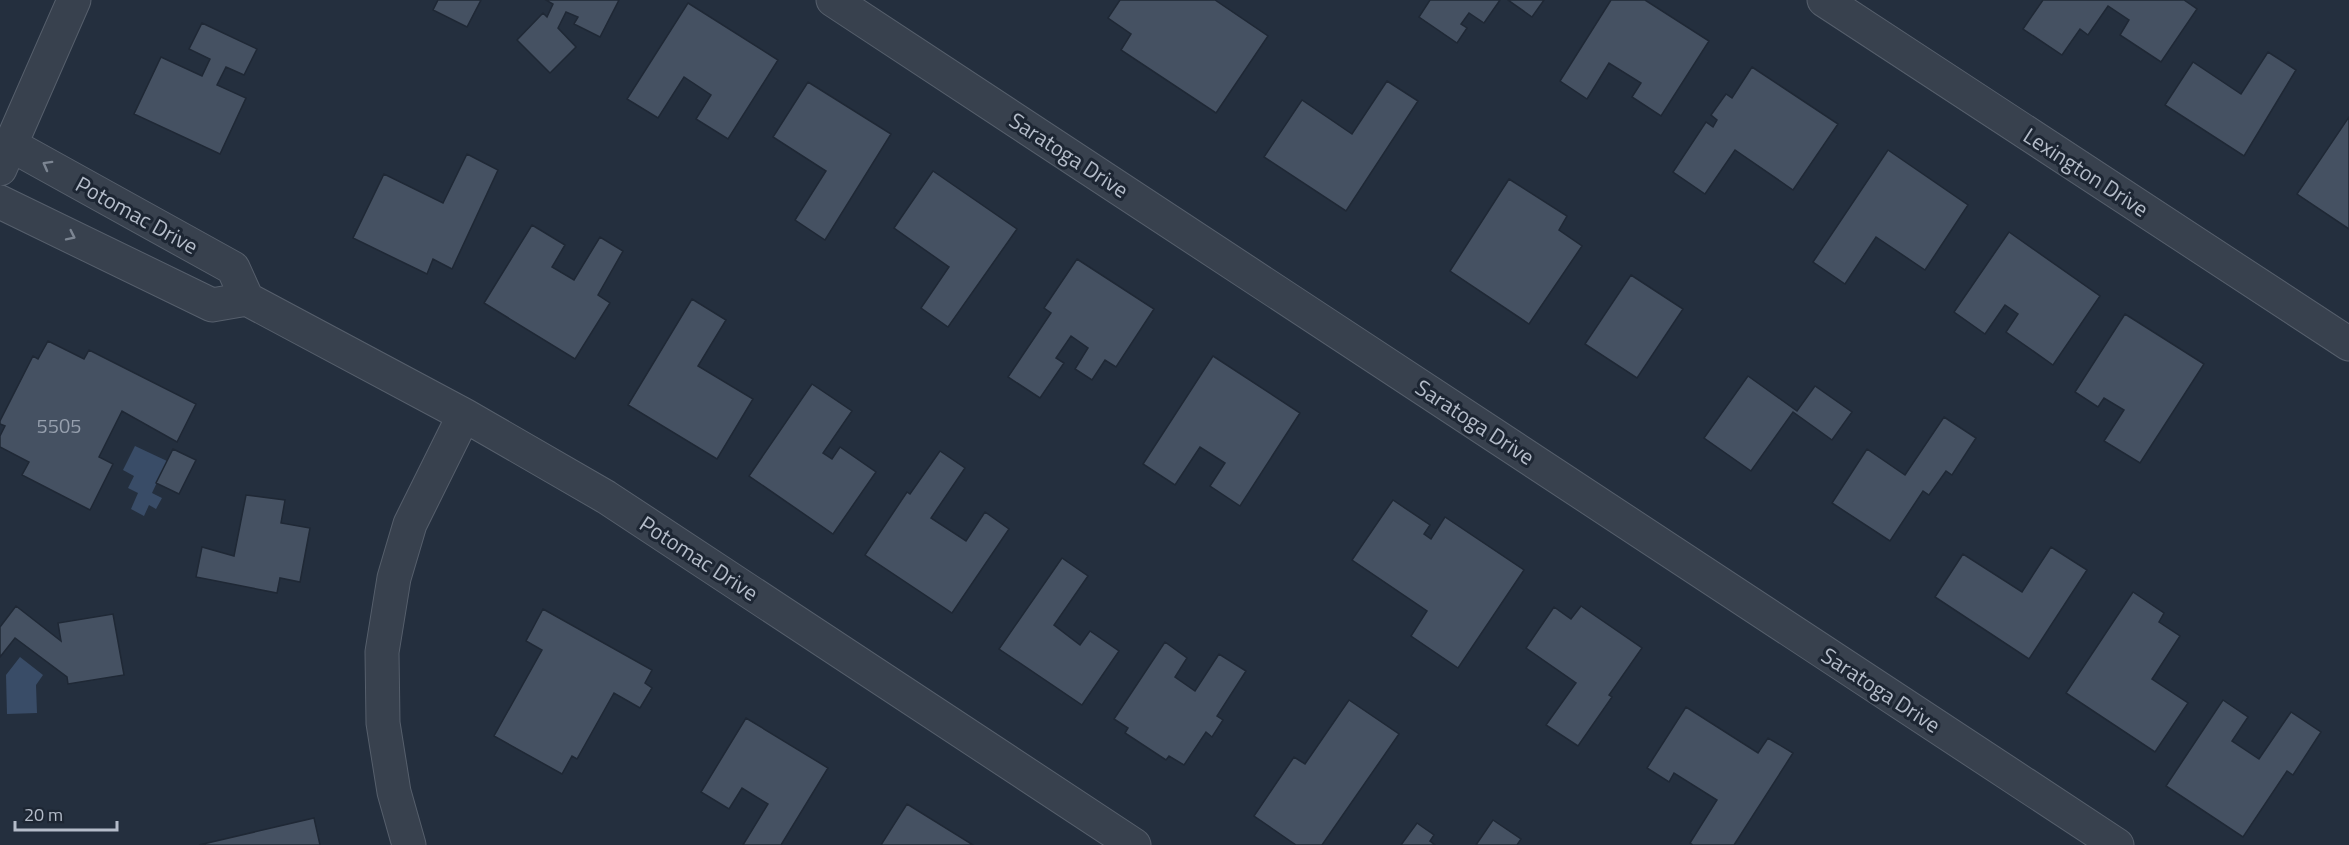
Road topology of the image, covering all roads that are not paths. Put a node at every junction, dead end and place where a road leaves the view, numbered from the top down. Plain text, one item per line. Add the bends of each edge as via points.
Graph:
1 (74, 0) edge
2 (833, 0) edge
3 (1824, 0) edge
4 (5, 157) edge
5 (0, 202) edge
6 (247, 299) junction
7 (2349, 344) edge
8 (464, 415) junction
9 (409, 845) edge
10 (1134, 845) edge
11 (2117, 845) edge

1 - 4 street
2 - 11 street, Saratoga Drive
3 - 7 street, Lexington Drive
6 -> 4 street, Potomac Drive via 233,268
5 -> 6 street, Potomac Drive via 212,305
6 - 8 street, Potomac Drive
8 - 9 street via 410,524 394,578 382,652 382,723 394,792
8 - 10 street, Potomac Drive via 606,497

